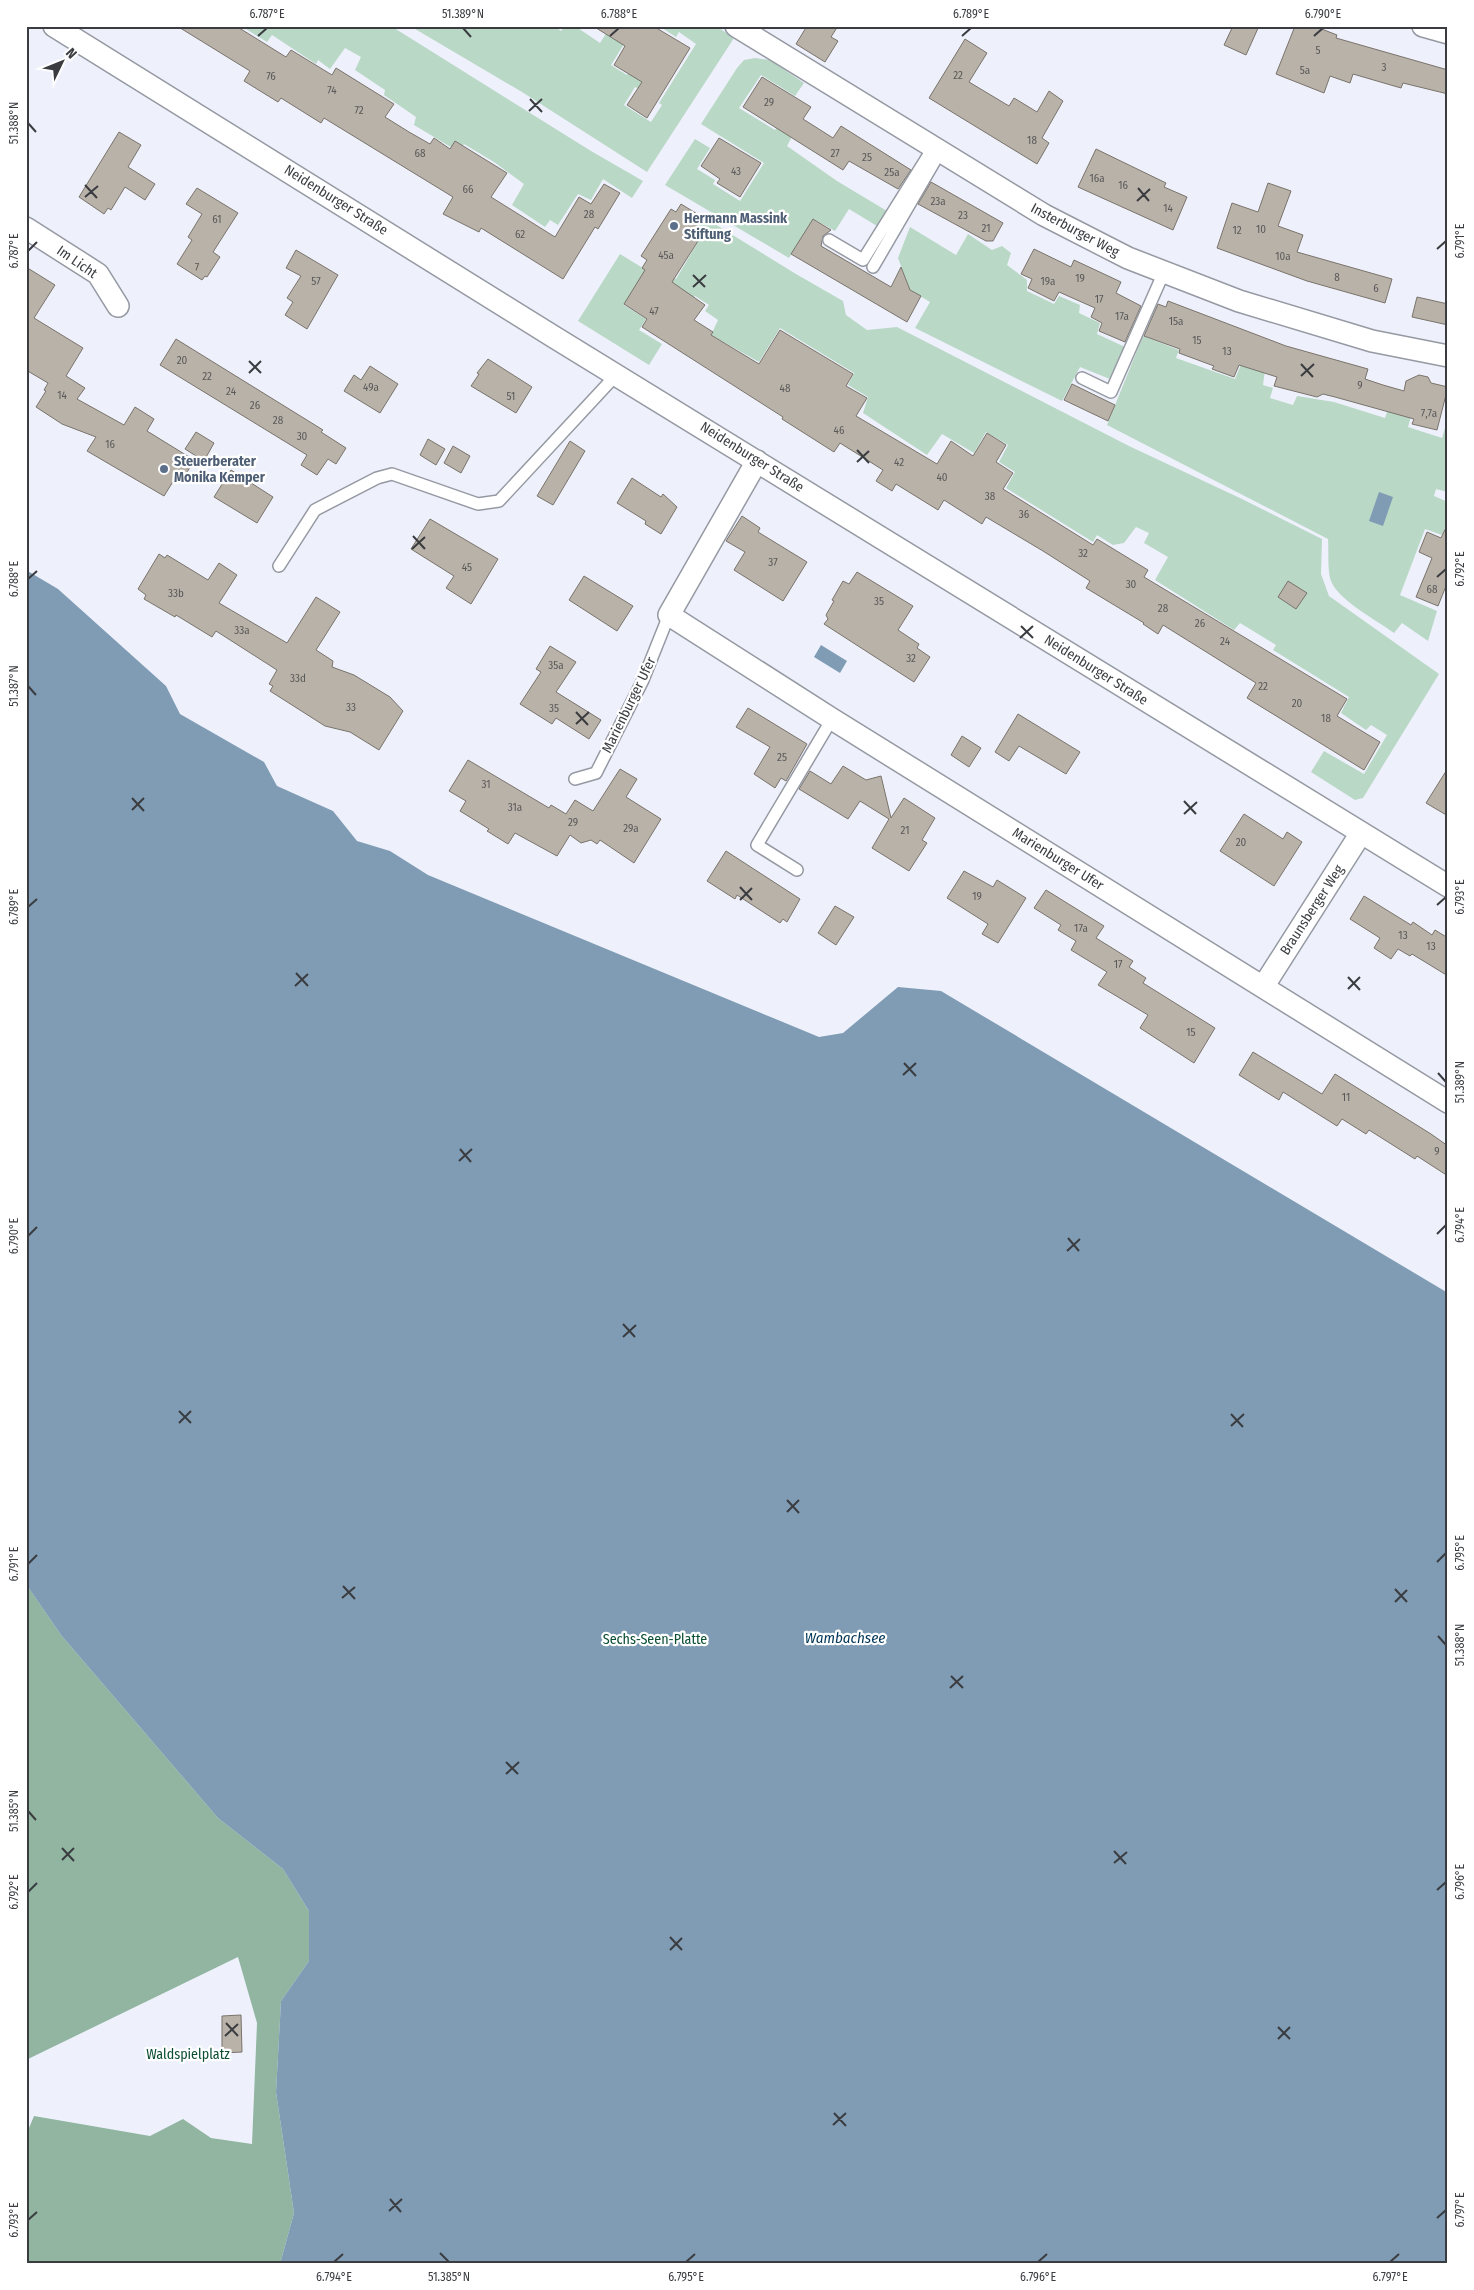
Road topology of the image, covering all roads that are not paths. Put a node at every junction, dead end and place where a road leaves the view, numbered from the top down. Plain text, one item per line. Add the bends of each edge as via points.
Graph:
1 (54, 26) edge
2 (1423, 26) edge
3 (746, 29) edge
4 (1448, 33) edge
5 (936, 150) junction
6 (26, 228) edge
7 (829, 240) dead end
8 (872, 267) dead end
9 (1164, 272) junction
10 (118, 306) dead end
11 (1448, 356) edge
12 (617, 374) junction
13 (1082, 378) dead end
14 (758, 461) junction
15 (279, 566) dead end
16 (669, 616) junction
17 (832, 719) junction
18 (574, 779) dead end
19 (1361, 833) junction
20 (797, 870) dead end
21 (1448, 886) edge
22 (1263, 987) junction
23 (1448, 1102) edge

1 - 12 street, Neidenburger Straße
2 - 4 street
3 - 5 street, Insterburger Weg
5 - 7 lane via 863,260
5 - 8 lane
5 - 9 street, Insterburger Weg via 1044,215 1128,258
6 - 10 street, Im Licht via 98,274
9 - 11 street, Insterburger Weg via 1239,302 1372,341
9 - 13 lane via 1111,392
12 - 14 street, Neidenburger Straße
12 - 15 lane via 499,501 478,504 392,474 377,478 315,510
14 - 16 street, Marienburger Ufer
14 - 19 street, Neidenburger Straße
16 - 17 street, Marienburger Ufer
16 - 18 lane, Marienburger Ufer via 644,680 596,773
17 - 20 lane via 757,844
17 - 22 street, Marienburger Ufer
19 - 21 street, Neidenburger Straße
19 - 22 street, Braunsberger Weg
22 - 23 street, Marienburger Ufer

